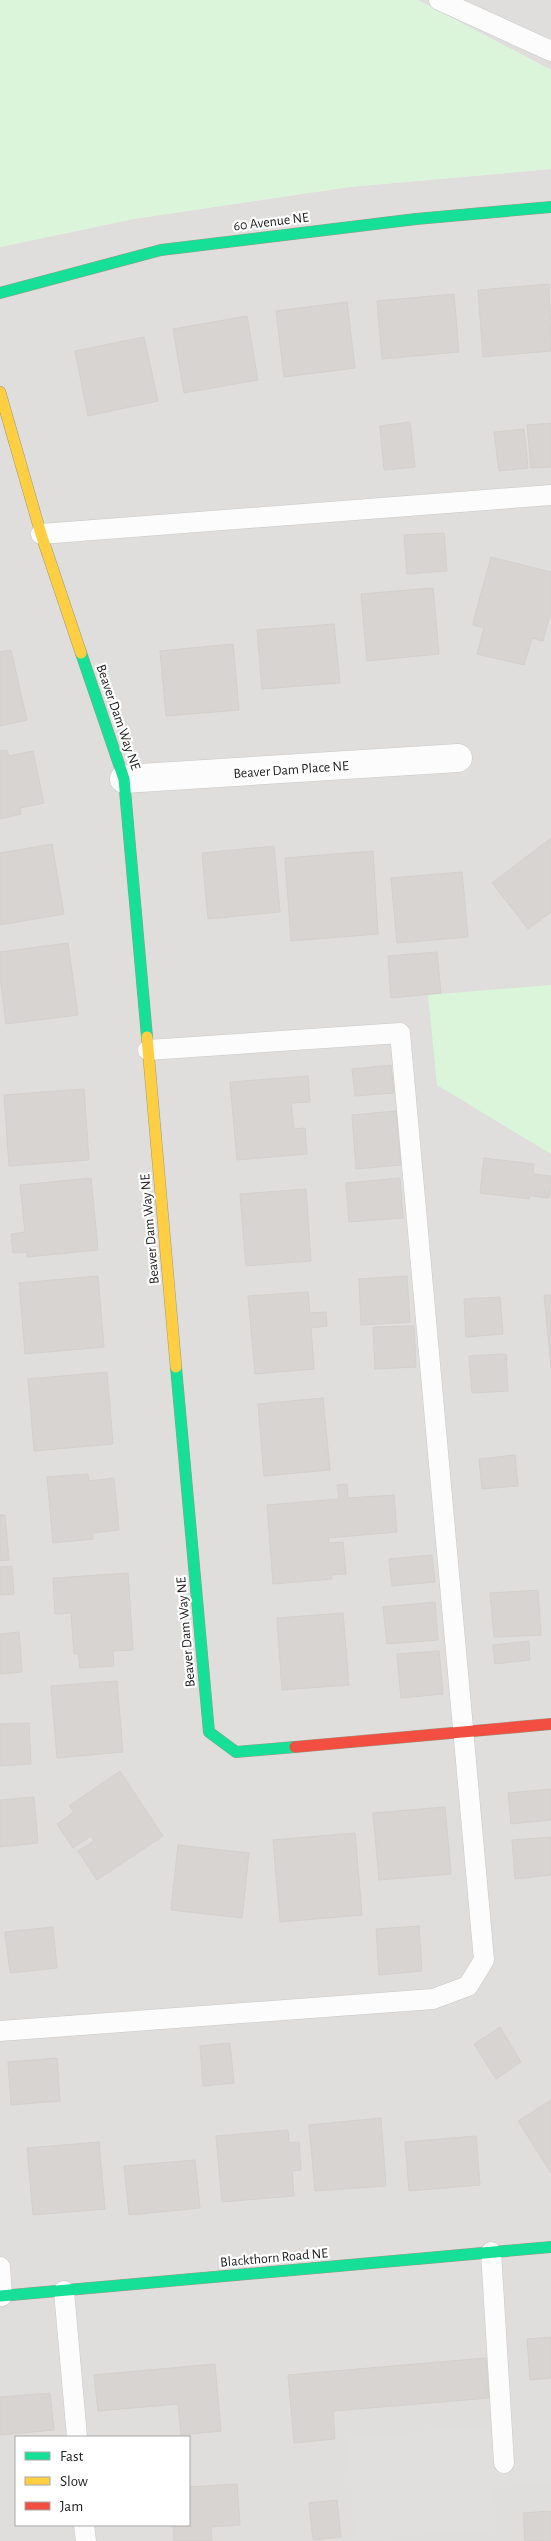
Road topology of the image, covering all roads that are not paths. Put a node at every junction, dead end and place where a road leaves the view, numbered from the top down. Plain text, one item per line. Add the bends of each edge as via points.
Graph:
1 (439, 0) edge
2 (551, 51) edge
3 (551, 207) edge
4 (0, 293) edge
5 (0, 392) edge
6 (551, 495) edge
7 (41, 534) junction
8 (458, 758) dead end
9 (124, 779) junction
10 (148, 1050) junction
11 (551, 1724) edge
12 (464, 1731) junction
13 (0, 2030) edge
14 (551, 2247) edge
15 (491, 2252) junction
16 (0, 2267) edge
17 (64, 2291) junction
18 (1, 2296) edge
19 (77, 2436) edge
20 (504, 2463) dead end
21 (84, 2526) edge
22 (86, 2541) edge

1 - 2 lane
3 - 4 street, 60 Avenue NE via 416,218 161,250
5 - 7 street, Beaver Dam Way NE
6 - 7 lane
7 - 9 street, Beaver Dam Way NE
8 - 9 street, Beaver Dam Place NE
9 - 10 street, Beaver Dam Way NE
10 - 12 street, Beaver Dam Way NE via 209,1732 236,1752
10 - 12 lane via 400,1033
11 - 12 street, Beaver Dam Way NE
12 - 13 lane via 484,1960 468,1986 433,1999
14 - 15 street, Blackthorn Road NE
15 - 17 street, Blackthorn Road NE
15 - 20 lane
16 - 18 lane
17 - 18 street, Blackthorn Road NE
17 - 19 lane
21 - 22 lane

